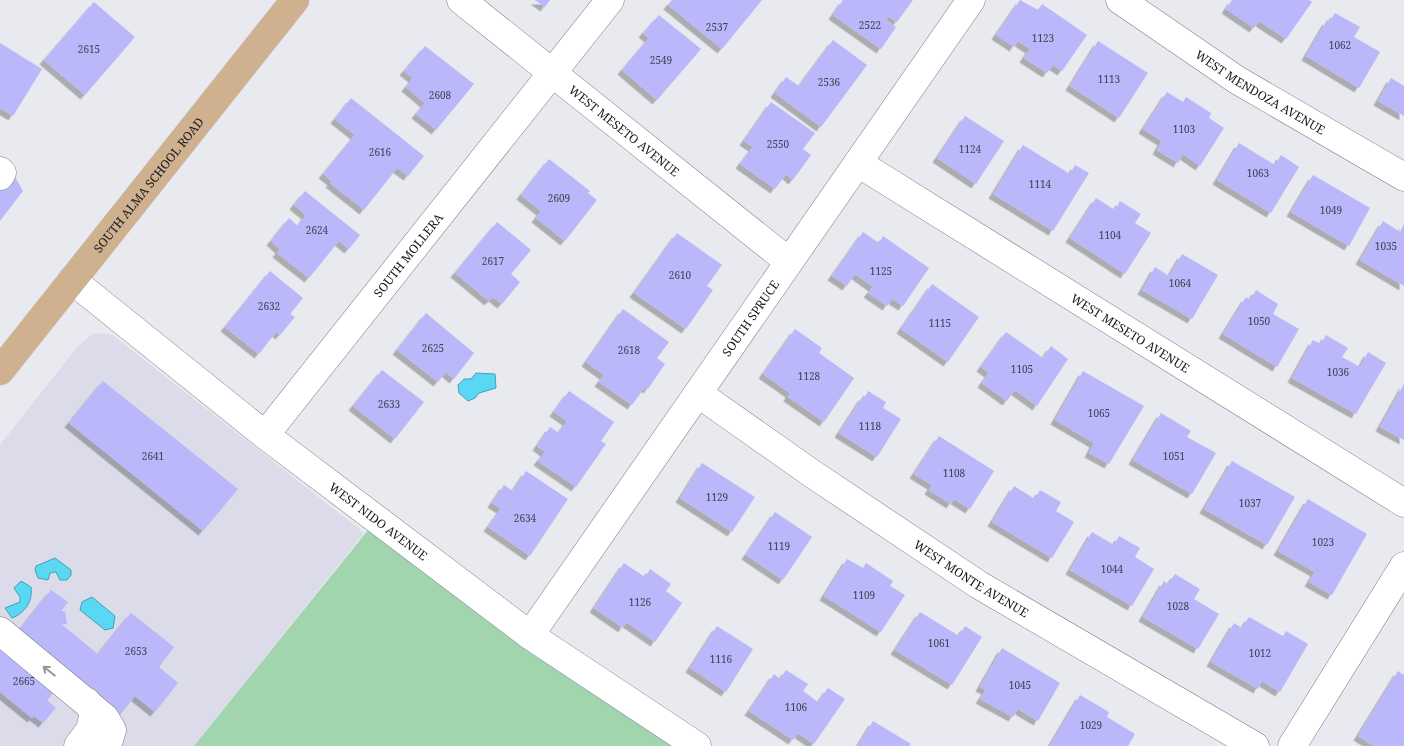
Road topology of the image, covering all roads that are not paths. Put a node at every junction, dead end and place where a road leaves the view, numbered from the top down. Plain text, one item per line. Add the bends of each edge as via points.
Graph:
1 (295, 0) edge
2 (460, 0) edge
3 (610, 0) edge
4 (971, 0) edge
5 (1120, 0) edge
6 (551, 74) junction
7 (858, 163) junction
8 (0, 171) edge
9 (0, 176) edge
10 (1404, 177) edge
11 (788, 261) junction
12 (72, 280) junction
13 (0, 371) edge
14 (699, 394) junction
15 (265, 435) junction
16 (1404, 503) edge
17 (1404, 566) edge
18 (0, 631) edge
19 (530, 635) junction
20 (87, 702) junction
21 (78, 746) edge
22 (107, 746) edge
23 (697, 746) edge
24 (1254, 746) edge
25 (1292, 746) edge

1 - 12 main road, SOUTH ALMA SCHOOL ROAD
2 - 6 street, WEST MESETO AVENUE
3 - 6 street, SOUTH MOLLERA
4 - 7 street, SOUTH SPRUCE
5 - 10 street, WEST MENDOZA AVENUE via 1237,80
6 - 11 street, WEST MESETO AVENUE
6 - 15 street, SOUTH MOLLERA
7 - 11 street, SOUTH SPRUCE
7 - 16 street, WEST MESETO AVENUE
8 - 9 street
11 - 14 street, SOUTH SPRUCE
12 - 13 main road, SOUTH ALMA SCHOOL ROAD
12 - 15 street, WEST NIDO AVENUE
14 - 19 street, SOUTH SPRUCE
14 - 24 street, WEST MONTE AVENUE via 979,585
15 - 19 street, WEST NIDO AVENUE
17 - 25 street
20 -> 18 street
19 - 23 street, WEST NIDO AVENUE
20 - 21 street via 94,713 90,730
20 - 22 street via 105,718 112,730

